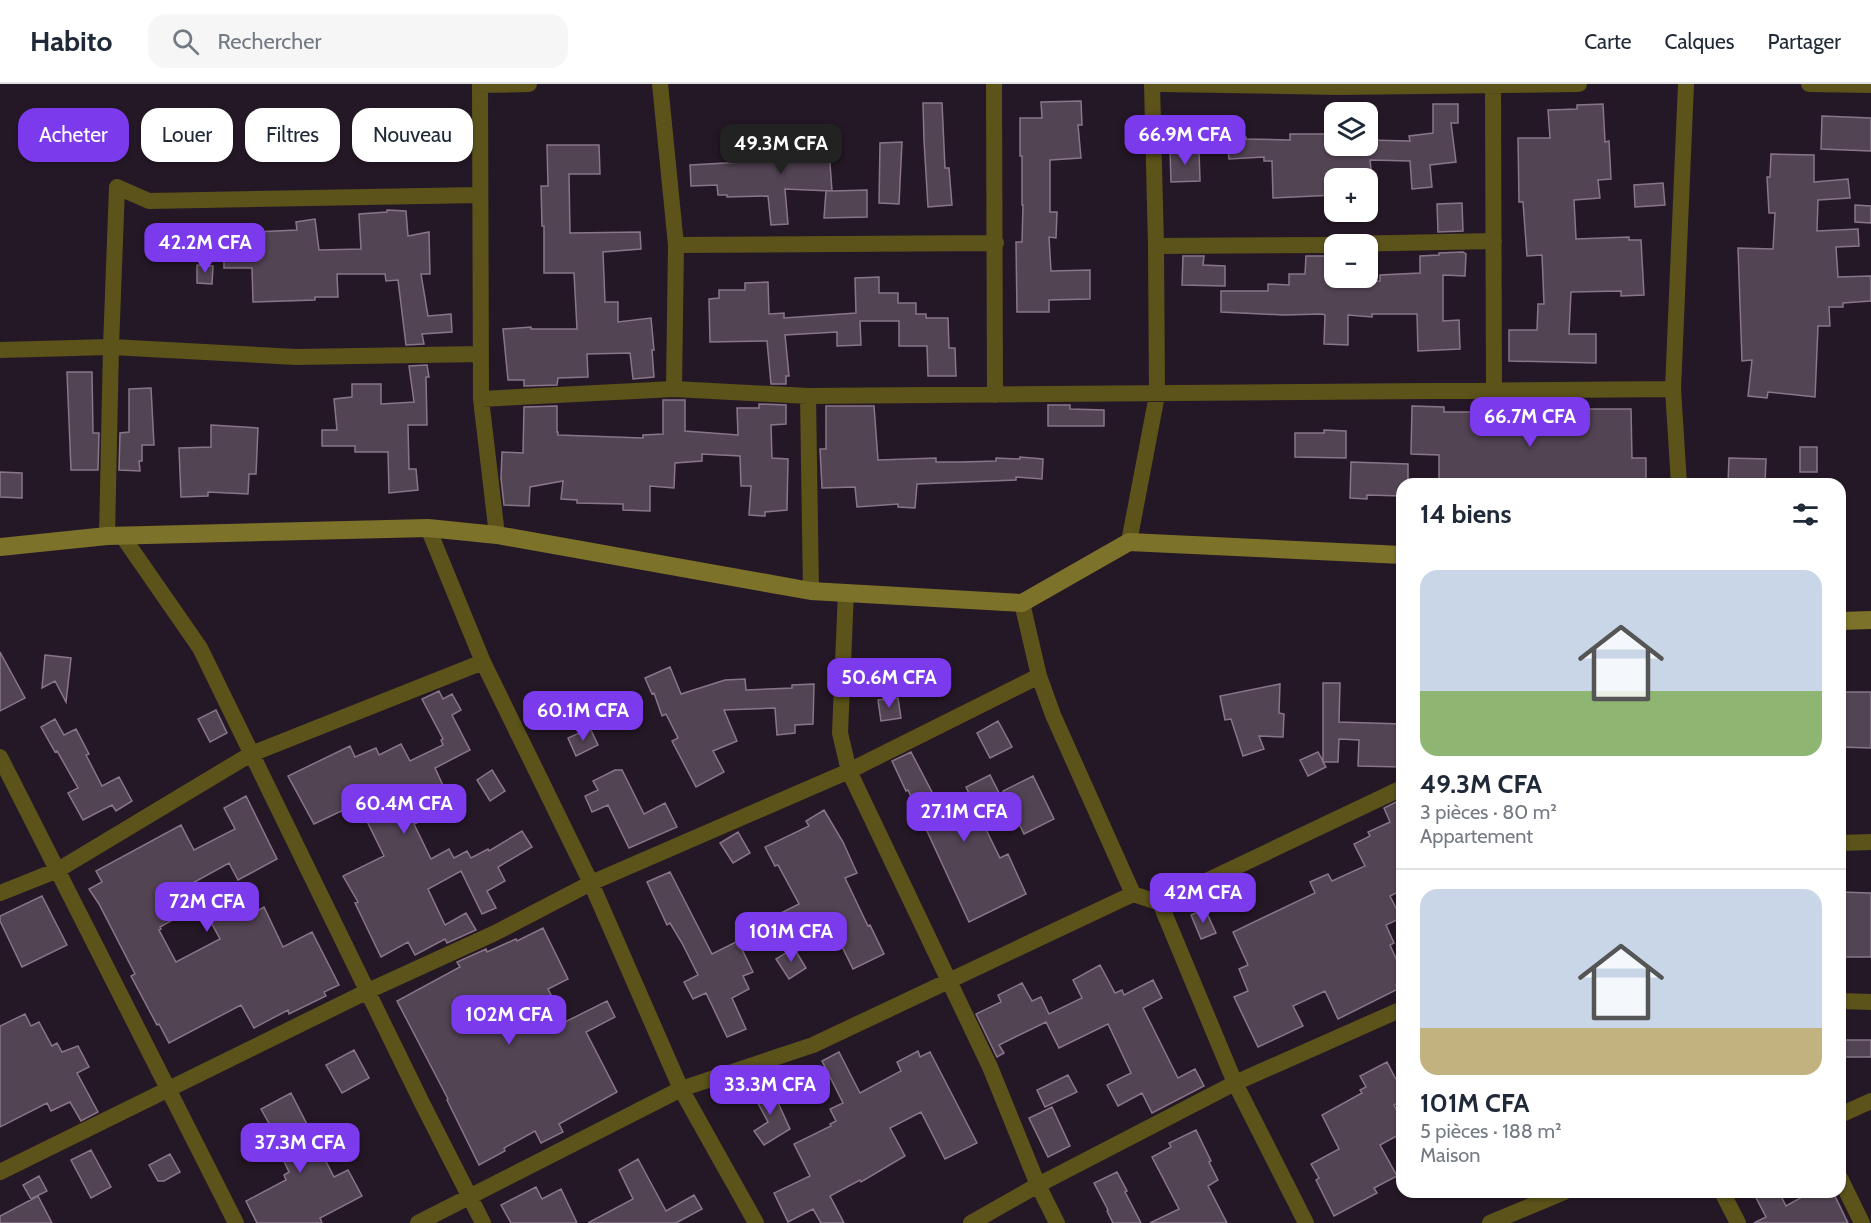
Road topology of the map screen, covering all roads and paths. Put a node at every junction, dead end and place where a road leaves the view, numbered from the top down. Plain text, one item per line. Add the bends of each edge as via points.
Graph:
1 (529, 84) edge
2 (660, 84) edge
3 (994, 84) edge
4 (1152, 84) edge
5 (1161, 84) edge
6 (1579, 84) edge
7 (1686, 84) edge
8 (1809, 84) edge
9 (480, 85) edge
10 (1338, 85) edge
11 (1493, 86) junction
12 (1871, 86) edge
13 (480, 195) junction
14 (1494, 241) junction
15 (996, 243) junction
16 (1378, 243) edge
17 (676, 245) junction
18 (1324, 245) edge
19 (1156, 246) junction
20 (111, 347) junction
21 (0, 350) edge
22 (481, 354) junction
23 (674, 389) junction
24 (1674, 389) junction
25 (1494, 391) junction
26 (995, 395) junction
27 (1157, 395) junction
28 (808, 396) junction
29 (481, 399) junction
30 (1679, 478) edge
31 (429, 528) junction
32 (115, 536) junction
33 (497, 536) junction
34 (1129, 542) junction
35 (0, 547) edge
36 (1396, 555) edge
37 (811, 591) junction
38 (846, 592) junction
39 (1022, 603) junction
40 (1871, 620) edge
41 (1846, 621) edge
42 (483, 662) junction
43 (1039, 676) junction
44 (251, 754) junction
45 (0, 757) edge
46 (849, 771) junction
47 (1396, 791) edge
48 (1871, 842) edge
49 (1846, 843) edge
50 (58, 870) junction
51 (591, 883) junction
52 (0, 893) edge
53 (1133, 894) junction
54 (1160, 903) junction
55 (948, 980) junction
56 (368, 991) junction
57 (1846, 1000) edge
58 (1871, 1002) edge
59 (1396, 1012) edge
60 (1235, 1083) junction
61 (681, 1089) junction
62 (168, 1091) junction
63 (1871, 1101) edge
64 (1846, 1112) edge
65 (0, 1172) edge
66 (1038, 1185) junction
67 (1846, 1190) edge
68 (470, 1197) junction
69 (1550, 1198) edge
70 (1725, 1198) edge
71 (236, 1223) edge
72 (418, 1223) edge
73 (483, 1223) edge
74 (756, 1223) edge
75 (971, 1223) edge
76 (1057, 1223) edge
77 (1306, 1223) edge
78 (1490, 1223) edge
79 (1738, 1223) edge
80 (1862, 1223) edge

1 - 9 street
2 - 17 street
3 - 15 street
4 - 19 street
5 - 10 street
6 - 11 street
7 - 24 street
8 - 12 street
9 - 13 street
10 - 11 street
11 - 14 street
13 - 20 street via 149,201 117,187
13 - 22 street
14 - 16 street
14 - 25 street
15 - 17 street
15 - 26 street
17 - 23 street
18 - 19 street
19 - 27 street
20 - 21 street
20 - 22 street via 296,357
20 - 32 street
22 - 29 street
23 - 28 street
23 - 29 street
24 - 25 street
24 - 30 street
25 - 27 street
26 - 27 street
26 - 28 street
27 - 34 street
28 - 37 street
29 - 33 street
31 - 32 street
31 - 33 street
31 - 42 street
32 - 35 street
32 - 44 street via 200,648
33 - 37 street
34 - 36 street
34 - 39 street
37 - 38 street
38 - 39 street
38 - 46 street via 840,733
39 - 43 street
40 - 41 street
42 - 44 street
42 - 51 street
43 - 46 street
43 - 53 street
44 - 50 street
44 - 56 street
45 - 50 street
46 - 51 street
46 - 55 street
47 - 54 street
48 - 49 street
50 - 52 street
50 - 62 street
51 - 56 street via 495,933
51 - 61 street
53 - 54 street
53 - 55 street
54 - 60 street
55 - 61 street via 813,1045
55 - 66 street via 990,1067
56 - 62 street
56 - 68 street
57 - 58 street
59 - 60 street
60 - 66 street
60 - 77 street
61 - 68 street
61 - 74 street
62 - 65 street
62 - 71 street
63 - 64 street
66 - 75 street
66 - 76 street
67 - 80 street
68 - 72 street
68 - 73 street
69 - 78 street
70 - 79 street

